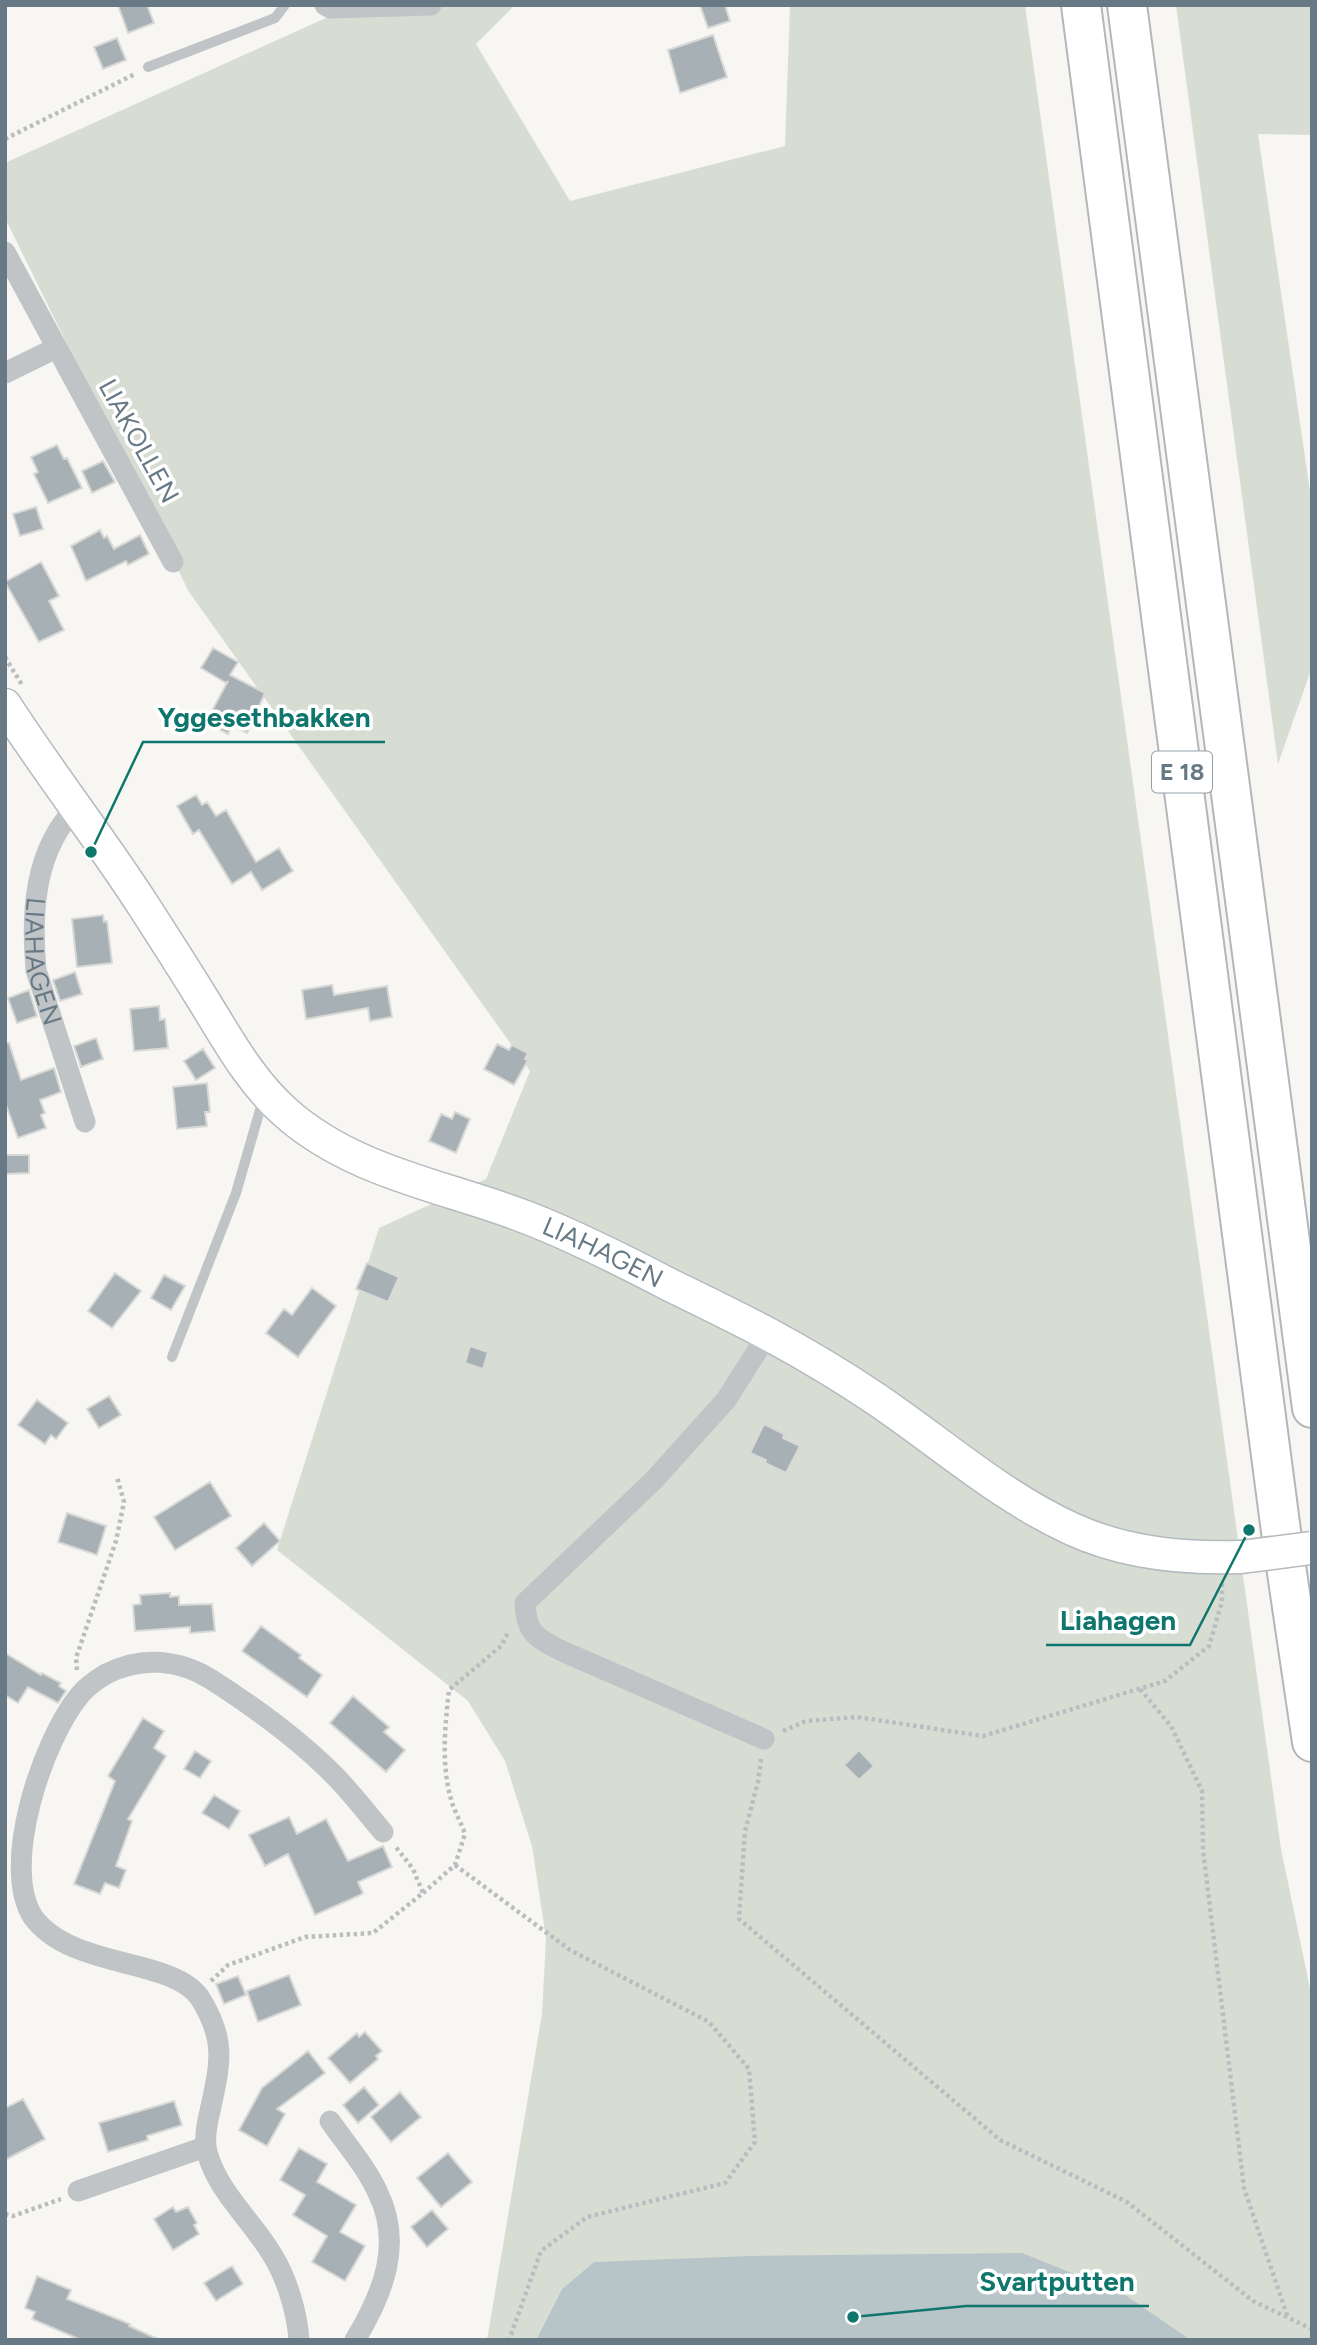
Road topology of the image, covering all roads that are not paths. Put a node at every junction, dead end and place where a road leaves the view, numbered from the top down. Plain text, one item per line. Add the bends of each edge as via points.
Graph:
1 (285, 5) edge
2 (325, 5) edge
3 (431, 5) edge
4 (1081, 5) edge
5 (1127, 5) edge
6 (149, 67) road end
7 (5, 252) edge
8 (56, 348) junction
9 (5, 373) edge
10 (173, 562) dead end
11 (5, 705) edge
12 (77, 807) junction
13 (265, 1091) junction
14 (85, 1122) dead end
15 (768, 1334) junction
16 (172, 1357) dead end
17 (1312, 1408) edge
18 (1312, 1548) edge
19 (764, 1739) road end
20 (1312, 1742) edge
21 (383, 1832) road end
22 (330, 2122) dead end
23 (205, 2147) junction
24 (78, 2191) road end
25 (299, 2340) edge
26 (355, 2340) edge

1 - 6 lane via 275,18
2 - 3 street
4 - 20 highway, E 18
5 - 17 highway, E 18
7 - 8 street, LIAKOLLEN
8 - 9 street
8 - 10 street, LIAKOLLEN
11 - 12 main road, LIAHAGEN
12 - 13 main road, LIAHAGEN via 238,1058
12 - 14 street, LIAHAGEN via 62,822 46,855 35,910 34,950 36,970
13 - 15 main road, LIAHAGEN via 305,1128 357,1159 528,1218
13 - 16 lane via 236,1193
15 - 18 main road, LIAHAGEN, bridge via 876,1399 1036,1511 1075,1530 1108,1542 1202,1559
15 - 19 street via 726,1400 654,1480 525,1603 525,1620 534,1636
21 - 23 street via 334,1774 280,1728 195,1669 142,1661 97,1679 79,1695 46,1752 29,1799 19,1866 23,1894 33,1917 71,1947 176,1979 197,1994 217,2031 219,2066
22 - 26 street via 378,2192 390,2227 389,2263
23 - 24 street
23 - 25 street via 231,2201 273,2255 288,2287

